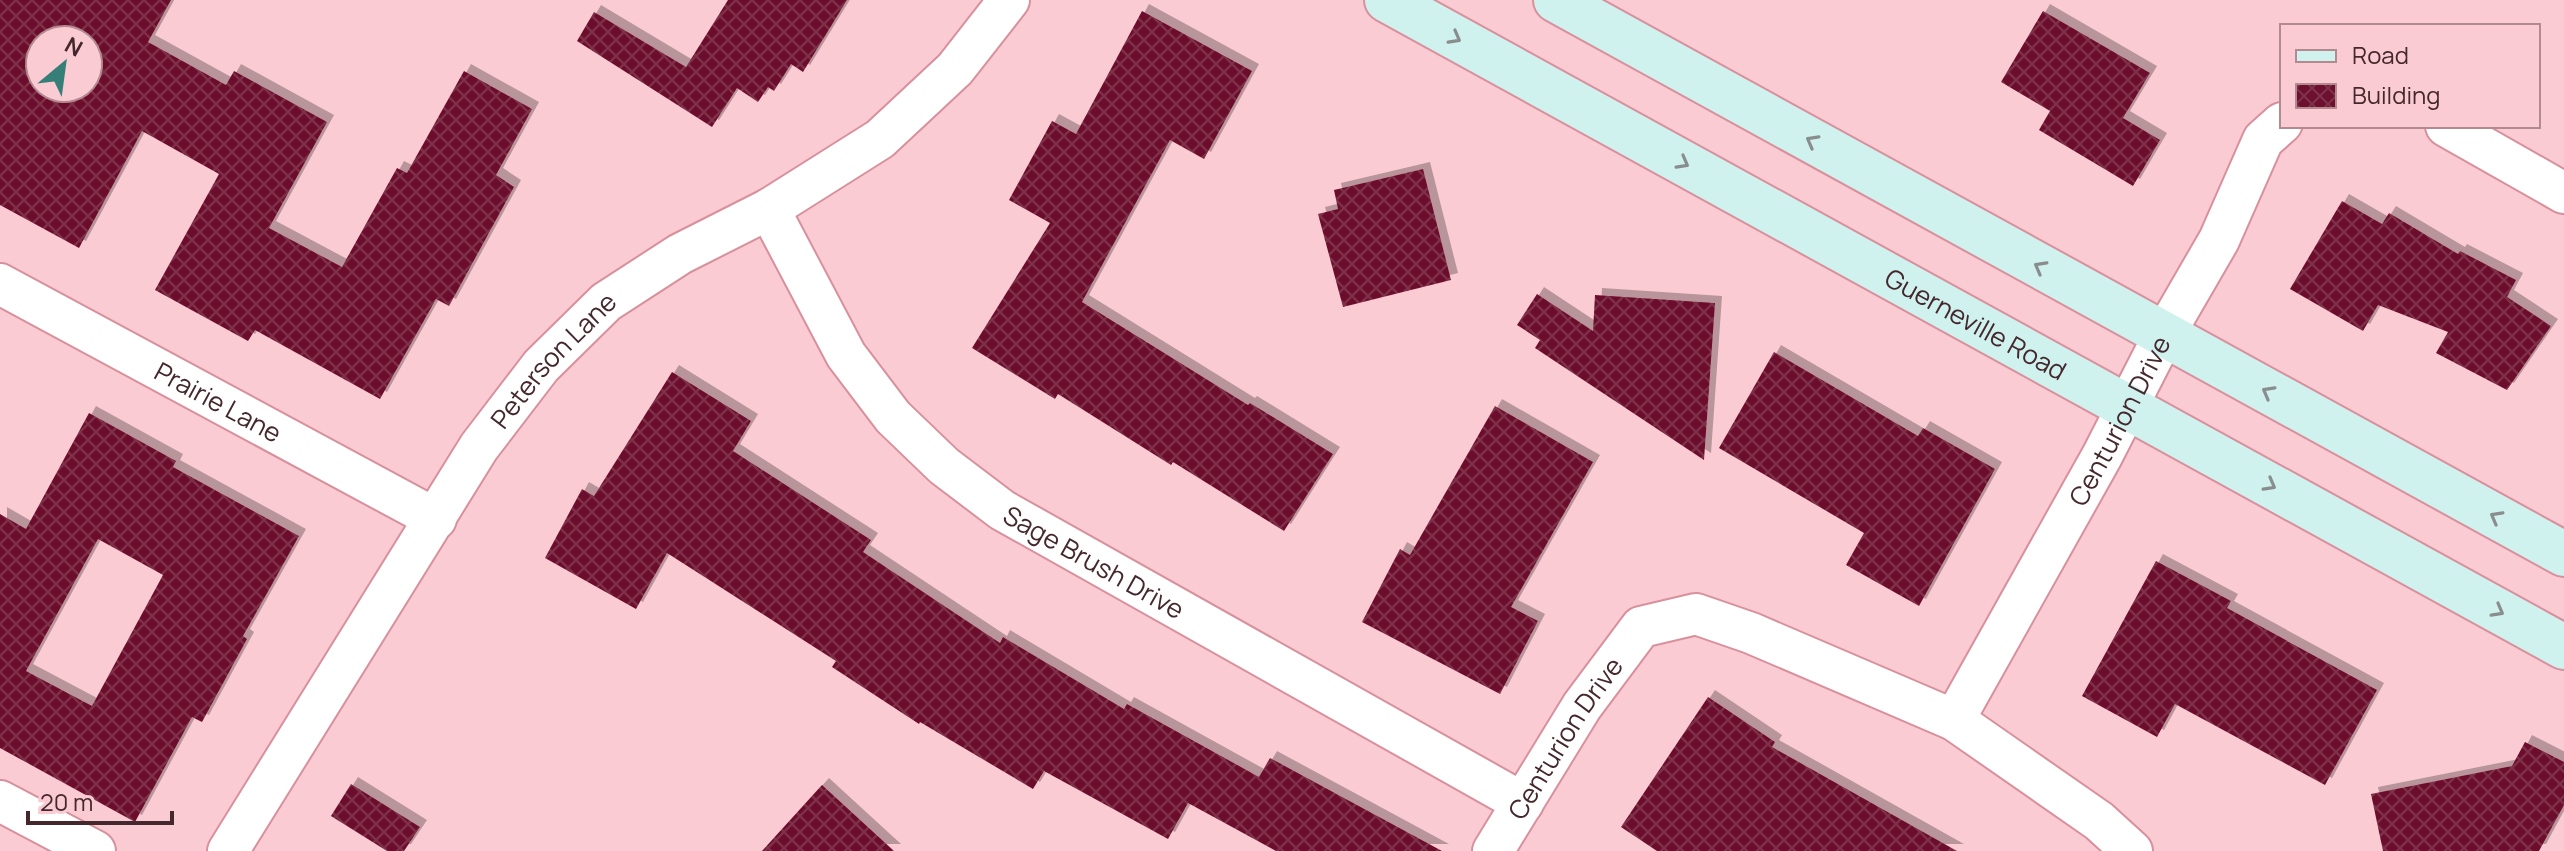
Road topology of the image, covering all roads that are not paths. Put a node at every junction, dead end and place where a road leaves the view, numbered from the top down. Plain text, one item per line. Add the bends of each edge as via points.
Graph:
1 (1009, 0) edge
2 (1387, 0) edge
3 (1556, 0) edge
4 (2280, 125) edge
5 (2450, 128) edge
6 (2564, 193) edge
7 (769, 209) junction
8 (0, 284) edge
9 (2164, 335) junction
10 (2128, 407) junction
11 (436, 519) junction
12 (2564, 554) edge
13 (2564, 647) edge
14 (1954, 720) junction
15 (0, 801) edge
16 (1523, 803) junction
17 (95, 851) edge
18 (228, 851) edge
19 (1493, 851) edge
20 (2132, 851) edge

1 - 7 street, Peterson Lane via 955,69 880,139
2 -> 10 main road, Guerneville Road
9 -> 3 main road
4 - 9 street, Centurion Drive via 2263,140 2219,240
5 - 6 street
7 - 11 street, Peterson Lane via 680,254 606,302 541,366 479,447
7 - 16 street, Sage Brush Drive via 846,355 893,417 956,475 1002,510
8 - 11 street, Prairie Lane
9 - 10 street, Centurion Drive
12 -> 9 main road
10 -> 13 main road, Guerneville Road
10 - 14 street, Centurion Drive
11 - 18 street, Peterson Lane
14 - 16 street, Centurion Drive via 1696,614 1641,627 1582,706
14 - 20 street, Centurion Drive via 2099,821
15 - 17 street
16 - 19 street, Centurion Drive

